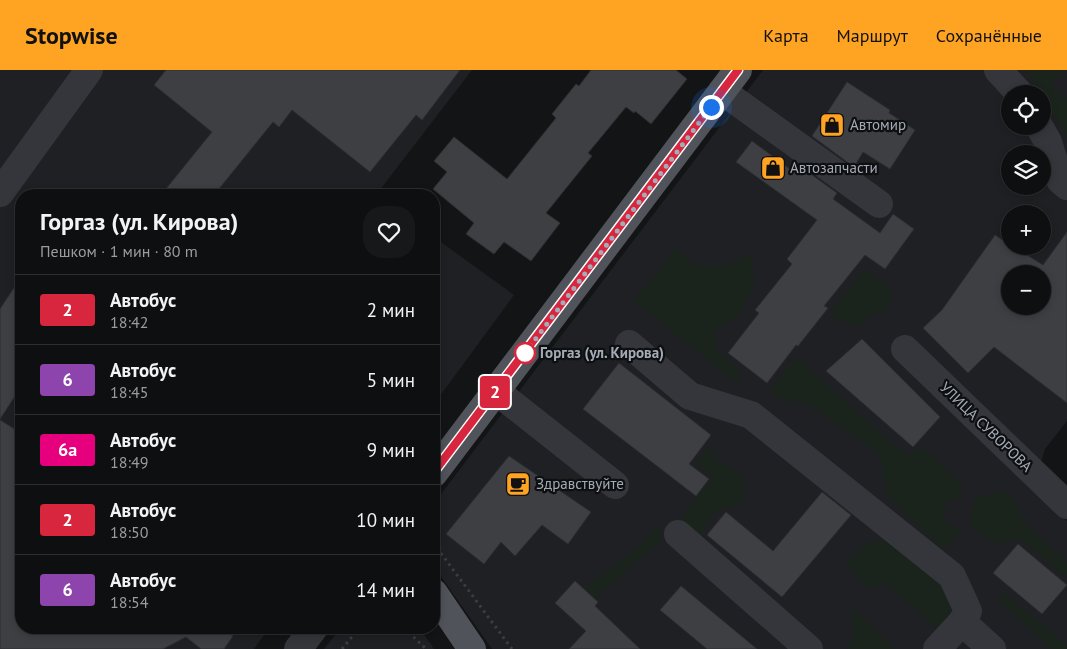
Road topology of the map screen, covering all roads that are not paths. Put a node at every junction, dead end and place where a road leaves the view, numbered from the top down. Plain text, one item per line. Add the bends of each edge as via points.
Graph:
1 (89, 70) edge
2 (738, 70) edge
3 (998, 70) edge
4 (1012, 85) edge
5 (722, 92) junction
6 (1044, 135) edge
7 (1067, 186) edge
8 (0, 193) edge
9 (880, 204) dead end
10 (629, 344) dead end
11 (904, 349) dead end
12 (496, 391) junction
13 (440, 464) edge
14 (616, 485) dead end
15 (1067, 506) edge
16 (678, 534) dead end
17 (440, 602) edge
18 (962, 622) junction
19 (309, 634) edge
20 (298, 649) edge
21 (472, 649) edge
22 (809, 649) edge
23 (937, 649) edge
24 (992, 649) edge

1 - 8 street
2 - 5 main road
3 - 4 street
5 - 9 street
5 - 12 main road
6 - 7 street via 1060,180
10 - 18 street via 690,396 751,415 952,576 968,611
11 - 15 street, УЛИЦА СУВОРОВА
12 - 13 main road
12 - 14 street
16 - 22 street
17 - 21 main road
18 - 23 street
18 - 24 street
19 - 20 street

